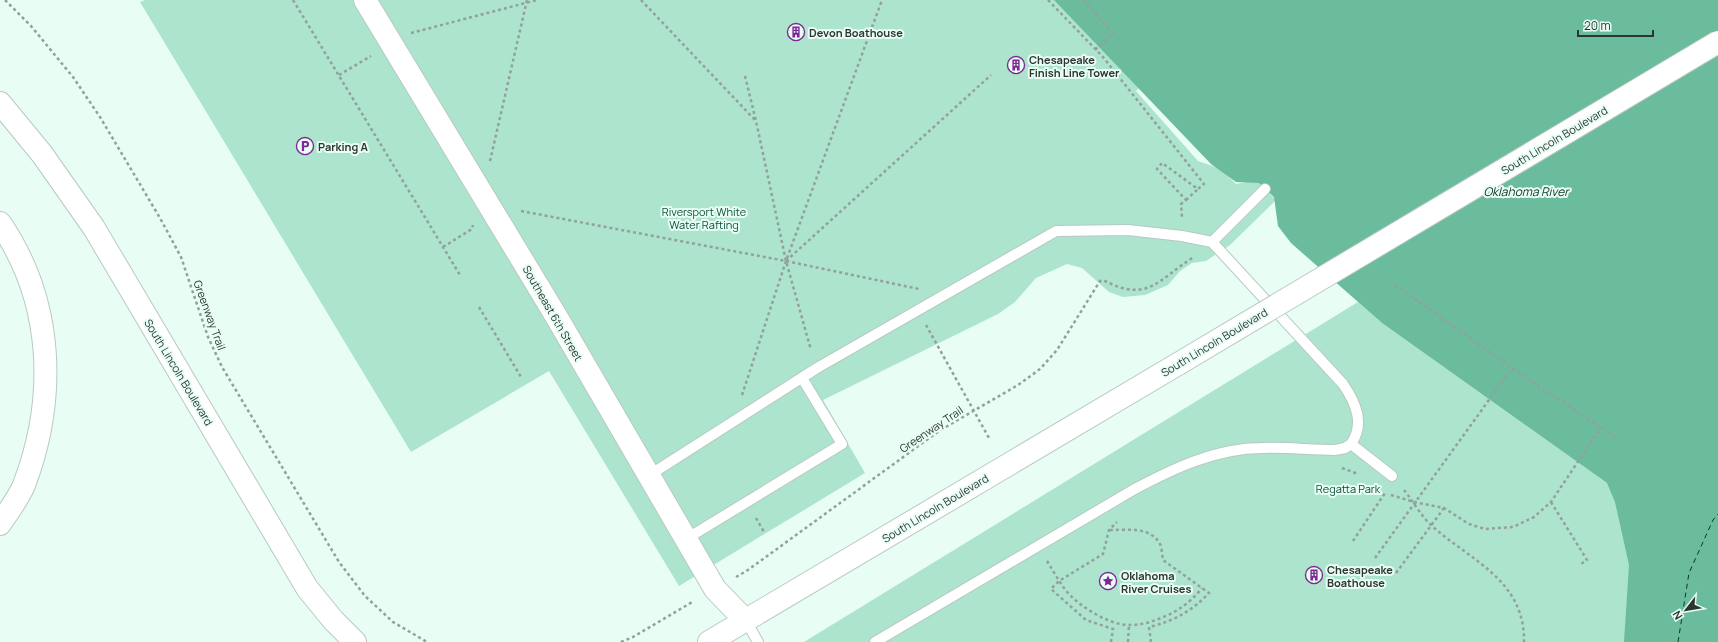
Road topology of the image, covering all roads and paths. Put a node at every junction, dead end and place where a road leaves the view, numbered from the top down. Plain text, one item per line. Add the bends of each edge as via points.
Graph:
1 (5, 0) edge
2 (293, 0) edge
3 (365, 0) edge
4 (537, 0) edge
5 (641, 0) edge
6 (882, 0) edge
7 (1048, 0) edge
8 (1083, 0) edge
9 (527, 1) edge
10 (1718, 42) edge
11 (392, 44) junction
12 (1095, 50) junction
13 (339, 75) junction
14 (991, 75) dead end
15 (745, 76) dead end
16 (0, 103) edge
17 (756, 121) junction
18 (1198, 188) junction
19 (1265, 188) dead end
20 (482, 192) junction
21 (1186, 200) junction
22 (515, 210) dead end
23 (0, 223) edge
24 (1182, 236) junction
25 (1212, 242) junction
26 (443, 247) junction
27 (1227, 258) junction
28 (786, 262) junction
29 (460, 275) dead end
30 (1395, 285) dead end
31 (945, 295) junction
32 (479, 307) dead end
33 (918, 310) junction
34 (816, 368) junction
35 (1512, 368) junction
36 (521, 377) dead end
37 (802, 378) junction
38 (974, 410) junction
39 (732, 424) junction
40 (1601, 427) junction
41 (1615, 437) dead end
42 (989, 438) dead end
43 (1351, 444) junction
44 (1337, 466) dead end
45 (648, 476) junction
46 (1392, 476) joint
47 (1364, 478) dead end
48 (1380, 490) dead end
49 (1386, 493) junction
50 (1414, 502) junction
51 (1551, 502) junction
52 (1444, 508) junction
53 (1121, 517) dead end
54 (0, 524) edge
55 (1431, 525) junction
56 (1110, 530) junction
57 (686, 539) junction
58 (1354, 541) dead end
59 (1039, 546) junction
60 (1375, 558) dead end
61 (1581, 564) dead end
62 (748, 570) dead end
63 (1396, 574) dead end
64 (1059, 581) junction
65 (1202, 588) junction
66 (689, 604) dead end
67 (746, 621) junction
68 (1129, 625) junction
69 (355, 642) edge
70 (427, 642) edge
71 (621, 642) edge
72 (709, 642) edge
73 (758, 642) edge
74 (876, 642) edge
75 (1111, 642) edge
76 (1128, 642) edge
77 (1151, 642) edge
78 (1524, 642) edge

1 - 70 path, Greenway Trail via 31,26 73,77 100,117 181,257 208,338 222,367 339,562 365,596 382,612 393,622
2 - 13 path
3 - 11 main road, Southeast 6th Street
4 - 9 path
5 - 17 path
6 - 28 path
7 - 12 path
8 - 12 path via 1113,33
9 - 11 path via 414,31
9 - 20 path
10 - 67 main road, South Lincoln Boulevard, bridge
11 - 13 path
11 - 20 main road, Southeast 6th Street
12 - 18 path via 1204,184
13 - 26 path
14 - 28 path
15 - 17 path
16 - 69 main road, South Lincoln Boulevard via 42,154 94,228 307,588
17 - 28 path
18 - 21 path
18 - 21 path via 1162,163 1157,169
19 - 25 lane
20 - 26 path via 472,229
20 - 45 main road, Southeast 6th Street
21 - 24 path via 1181,204
22 - 28 path
23 - 54 main road via 29,274 46,347 46,385 41,429 23,486
24 - 25 lane
24 - 31 lane via 1128,230 1056,231
25 - 27 lane
26 - 29 path
27 - 38 path, Greenway Trail via 1201,253 1145,290 1121,288 1104,280 1100,281 1062,343 1040,369
27 - 43 lane via 1343,384 1352,397 1357,409 1359,428
28 - 31 path
28 - 34 path
28 - 39 path
30 - 35 path
31 - 33 lane
32 - 36 path
33 - 34 lane
33 - 38 path
34 - 37 lane
35 - 40 path
35 - 50 path
37 - 39 lane
37 - 57 lane via 842,444
38 - 42 path
38 - 62 path, Greenway Trail via 939,431
39 - 45 lane
40 - 41 path
40 - 51 path
43 - 46 lane
43 - 59 lane via 1335,450 1254,448 1209,456 1166,472
44 - 47 path
45 - 57 main road, Southeast 6th Street
46 - 50 path
48 - 49 path
49 - 50 path
49 - 58 path
50 - 52 path
50 - 55 path
50 - 60 path
51 - 52 path via 1534,517 1512,527 1498,529 1485,529 1469,524
51 - 61 path via 1588,560
52 - 55 path
53 - 56 path
55 - 63 path
55 - 78 path via 1485,566 1511,593 1524,627
56 - 64 path via 1103,554
56 - 65 path via 1143,530 1153,536 1160,544 1163,560
57 - 67 main road, Southeast 6th Street via 715,589
59 - 64 path
59 - 74 lane
64 - 68 path via 1093,613
64 - 75 path via 1051,589 1086,620 1113,629
65 - 68 path via 1195,598 1170,615 1145,624
65 - 77 path via 1209,593 1198,605 1184,615 1149,627
66 - 71 path
67 - 72 main road, South Lincoln Boulevard
67 - 73 lane
68 - 76 path

